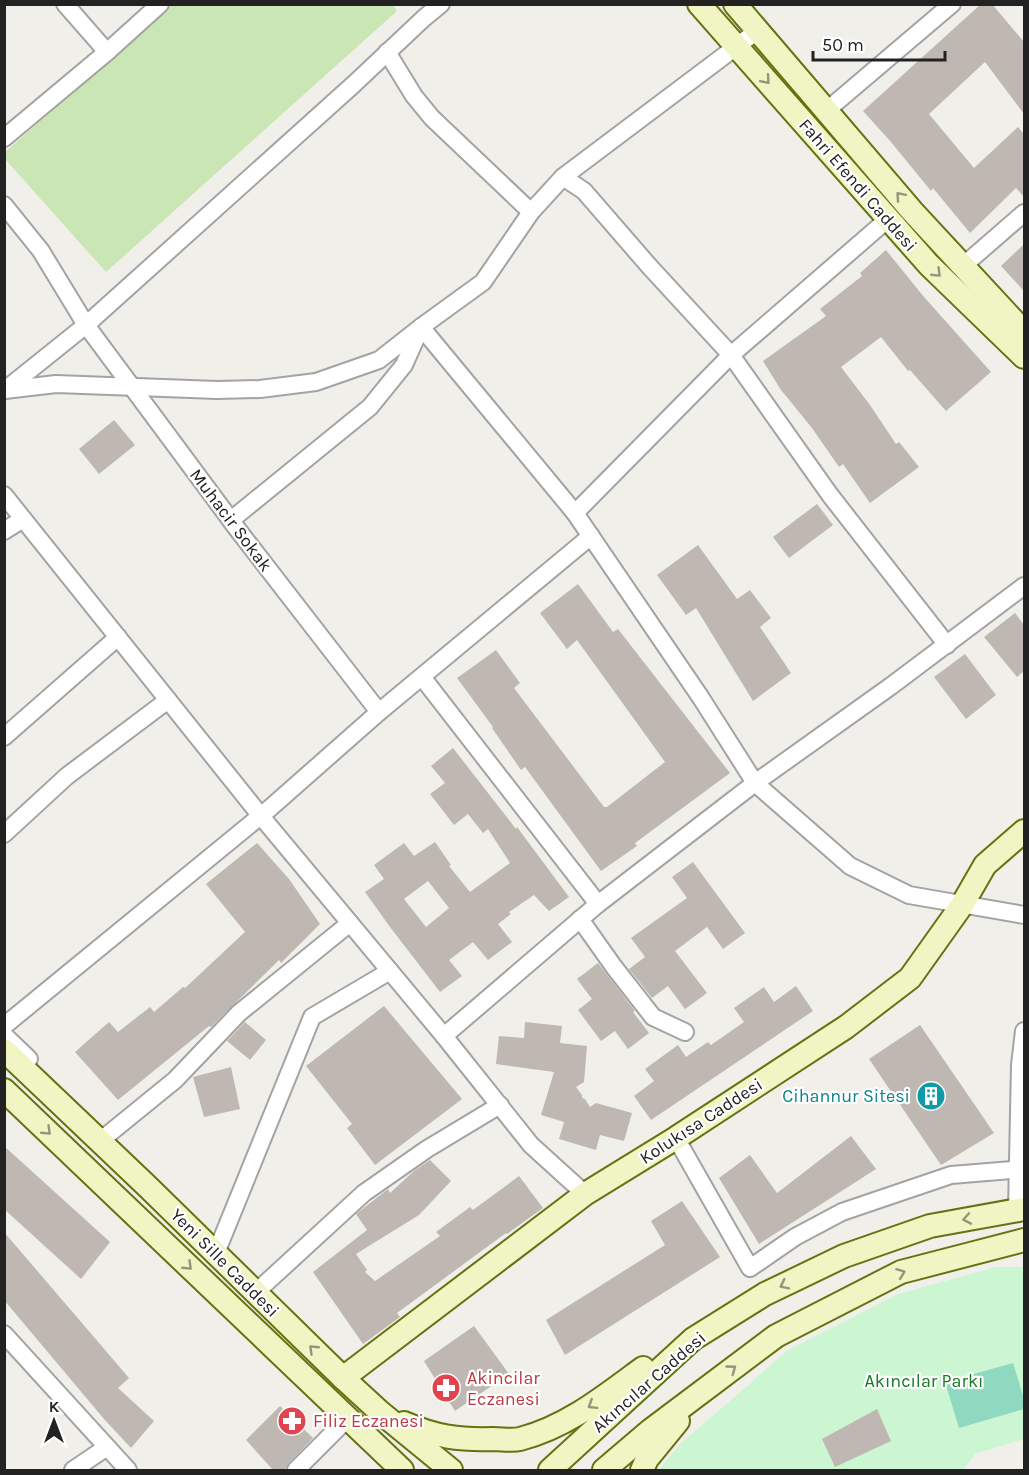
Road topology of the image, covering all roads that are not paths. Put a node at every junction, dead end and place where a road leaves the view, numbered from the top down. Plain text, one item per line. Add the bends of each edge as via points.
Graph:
1 (65, 4) edge
2 (160, 4) edge
3 (441, 4) edge
4 (699, 4) edge
5 (735, 4) edge
6 (952, 4) edge
7 (757, 31) junction
8 (735, 46) junction
9 (107, 52) junction
10 (387, 52) junction
11 (826, 111) junction
12 (4, 138) edge
13 (563, 177) junction
14 (4, 205) edge
15 (531, 212) junction
16 (1024, 213) edge
17 (888, 219) junction
18 (963, 266) junction
19 (86, 325) junction
20 (421, 327) junction
21 (1024, 332) edge
22 (731, 355) junction
23 (1024, 357) edge
24 (132, 387) junction
25 (5, 390) edge
26 (4, 495) edge
27 (575, 513) junction
28 (23, 519) junction
29 (231, 520) junction
30 (4, 531) edge
31 (591, 536) junction
32 (1024, 586) edge
33 (118, 637) junction
34 (947, 645) junction
35 (422, 677) junction
36 (168, 700) junction
37 (379, 712) junction
38 (4, 737) edge
39 (755, 783) junction
40 (260, 815) junction
41 (1024, 831) edge
42 (4, 834) edge
43 (598, 904) junction
44 (962, 905) junction
45 (1024, 915) edge
46 (580, 920) junction
47 (350, 923) junction
48 (390, 971) junction
49 (4, 1026) edge
50 (1024, 1031) edge
51 (684, 1032) dead end
52 (4, 1035) edge
53 (444, 1036) junction
54 (4, 1050) edge
55 (4, 1090) edge
56 (500, 1106) junction
57 (105, 1138) junction
58 (676, 1138) junction
59 (1021, 1169) edge
60 (585, 1194) junction
61 (1021, 1209) edge
62 (1024, 1240) edge
63 (212, 1244) junction
64 (255, 1293) junction
65 (4, 1334) edge
66 (693, 1339) junction
67 (343, 1378) junction
68 (702, 1390) junction
69 (380, 1412) junction
70 (347, 1419) junction
71 (370, 1440) junction
72 (106, 1447) junction
73 (73, 1470) edge
74 (128, 1470) edge
75 (296, 1470) edge
76 (386, 1470) edge
77 (402, 1470) edge
78 (452, 1470) edge
79 (549, 1470) edge
80 (604, 1470) edge
81 (642, 1470) edge

1 - 9 street
2 - 9 street
3 - 10 street
4 - 8 main road, Fahri Efendi Caddesi
5 - 7 main road, Fahri Efendi Caddesi
6 - 11 street
7 - 8 street
7 - 11 main road, Fahri Efendi Caddesi
8 - 13 street
8 -> 17 main road, Fahri Efendi Caddesi
9 - 12 street
10 - 15 street via 432,118
10 - 19 street
18 -> 11 main road, Fahri Efendi Caddesi
13 - 15 street
13 - 22 street via 584,191
14 - 19 street, Muhacir Sokak via 41,251
15 - 20 street via 483,282
16 - 18 street
17 - 22 street
17 -> 23 main road, Fahri Efendi Caddesi via 929,265
18 - 21 main road, Fahri Efendi Caddesi
19 - 24 street, Muhacir Sokak
19 - 25 street
20 - 24 street via 379,360 316,382 260,389
20 - 27 street
20 - 29 street via 404,365 370,406
22 - 27 street
22 - 34 street via 830,495
24 - 25 street via 56,384
24 - 29 street, Muhacir Sokak
26 - 28 street
27 - 31 street
28 - 30 street
28 - 33 street
29 - 37 street, Muhacir Sokak
31 - 35 street
31 - 39 street
32 - 34 street
33 - 36 street
33 - 38 street
34 - 39 street
35 - 37 street
35 - 43 street
36 - 40 street
36 - 42 street via 67,776
37 - 40 street
39 - 43 street
39 - 44 street via 850,866 909,895
40 - 47 street
40 - 49 street
41 - 44 main road, Kolukısa Caddesi via 985,865
43 - 46 street
44 - 45 street
44 - 58 main road, Kolukısa Caddesi via 910,978 846,1027
46 - 51 street via 653,1017
46 - 53 street
47 - 48 street
47 - 57 street via 239,1013 175,1080
48 - 53 street
48 - 63 street via 312,1017
50 - 59 street via 1020,1065
52 - 57 street
53 - 56 street
54 - 57 main road, Yeni Sille Caddesi
55 -> 70 main road, Yeni Sille Caddesi
56 - 60 street via 531,1145
56 - 64 street via 427,1149 364,1193
57 - 63 main road, Yeni Sille Caddesi
58 - 59 street via 750,1268 795,1237 842,1212 951,1175
58 - 60 main road, Kolukısa Caddesi
59 - 61 street
60 - 67 main road, Kolukısa Caddesi
61 -> 66 main road, Akıncılar Caddesi via 930,1226 844,1256 765,1294
68 -> 62 main road, Akıncılar Caddesi via 776,1336 901,1272
63 - 64 main road, Yeni Sille Caddesi
67 -> 64 main road, Yeni Sille Caddesi
65 - 72 street
66 -> 69 main road via 661,1354 567,1421 519,1439 456,1439 426,1433
66 - 79 main road, Akıncılar Caddesi
67 - 69 main road, Yeni Sille Caddesi
68 - 80 main road, Akıncılar Caddesi
68 - 81 main road
69 - 78 main road, Yeni Sille Caddesi
70 - 71 main road, Yeni Sille Caddesi
70 - 75 street
71 - 76 main road
71 - 77 main road, Yeni Sille Caddesi
72 - 73 street
72 - 74 street

